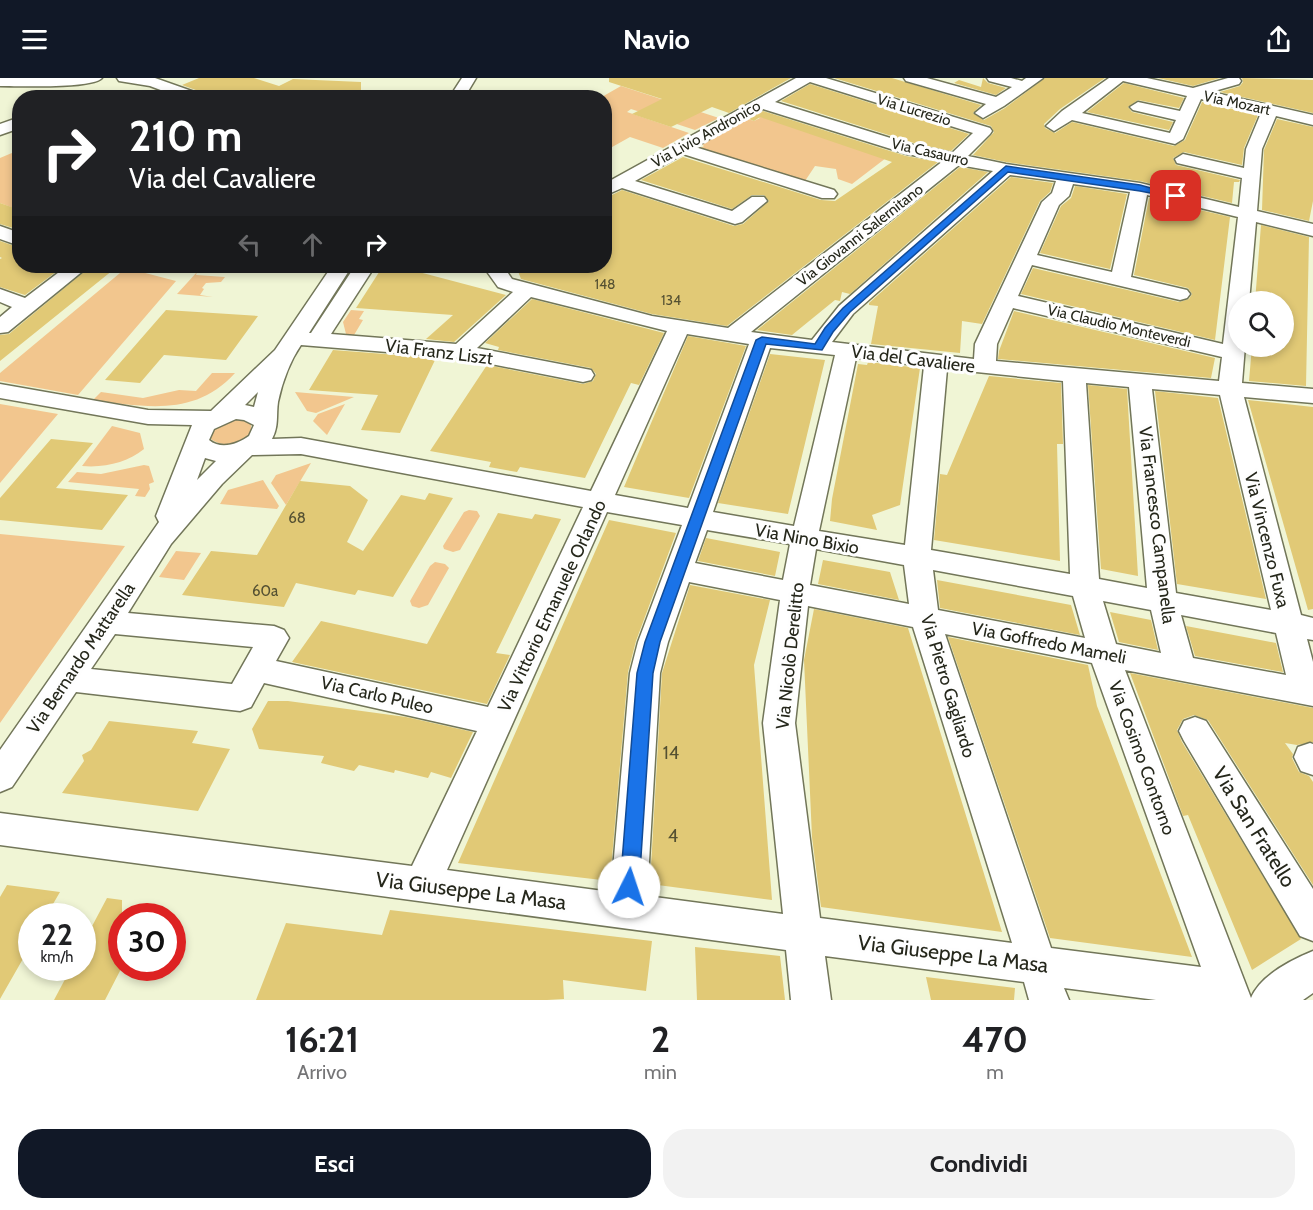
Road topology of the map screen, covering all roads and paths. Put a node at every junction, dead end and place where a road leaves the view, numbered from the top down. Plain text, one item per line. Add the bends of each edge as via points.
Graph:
1 (809, 78) edge
2 (911, 78) edge
3 (994, 78) edge
4 (1118, 78) edge
5 (1127, 78) edge
6 (115, 80) edge
7 (153, 80) edge
8 (775, 81) dead end
9 (0, 82) edge
10 (1030, 82) edge
11 (1235, 82) edge
12 (793, 86) junction
13 (94, 90) edge
14 (178, 90) edge
15 (1195, 95) junction
16 (761, 103) junction
17 (999, 103) junction
18 (1268, 103) junction
19 (1138, 107) dead end
20 (1068, 114) junction
21 (1313, 114) edge
22 (1186, 117) junction
23 (1313, 120) edge
24 (964, 125) junction
25 (1054, 126) dead end
26 (984, 131) joint
27 (681, 148) junction
28 (956, 159) junction
29 (1183, 159) dead end
30 (1006, 169) junction
31 (1251, 175) junction
32 (1066, 178) junction
33 (612, 187) edge
34 (1140, 188) junction
35 (828, 194) dead end
36 (758, 201) dead end
37 (1246, 213) junction
38 (1313, 230) edge
39 (1025, 258) junction
40 (70, 273) edge
41 (337, 273) edge
42 (360, 273) edge
43 (498, 273) edge
44 (1120, 280) junction
45 (528, 289) junction
46 (1238, 291) edge
47 (1180, 294) dead end
48 (0, 295) edge
49 (1007, 300) junction
50 (27, 306) junction
51 (680, 326) junction
52 (0, 327) edge
53 (732, 335) junction
54 (317, 340) junction
55 (762, 340) junction
56 (289, 347) junction
57 (832, 349) junction
58 (461, 351) junction
59 (1228, 352) edge
60 (1232, 357) edge
61 (936, 362) junction
62 (984, 367) junction
63 (583, 375) dead end
64 (1074, 376) junction
65 (1140, 382) junction
66 (1230, 388) junction
67 (0, 391) edge
68 (1313, 396) edge
69 (148, 417) junction
70 (218, 417) junction
71 (265, 423) junction
72 (197, 440) junction
73 (301, 446) junction
74 (246, 448) junction
75 (600, 502) junction
76 (698, 519) junction
77 (161, 537) junction
78 (804, 538) junction
79 (917, 558) junction
80 (679, 570) junction
81 (1085, 587) junction
82 (795, 593) junction
83 (1163, 601) junction
84 (925, 619) junction
85 (107, 622) junction
86 (1301, 627) edge
87 (1104, 654) junction
88 (1180, 668) junction
89 (256, 669) junction
90 (68, 679) junction
91 (1309, 692) edge
92 (498, 722) junction
93 (1195, 731) dead end
94 (0, 777) edge
95 (0, 829) edge
96 (422, 885) junction
97 (628, 911) junction
98 (1313, 923) edge
99 (802, 935) junction
100 (1037, 965) junction
101 (1313, 970) edge
102 (1229, 995) edge
103 (811, 1000) edge
104 (1049, 1000) edge
105 (1270, 1000) edge

1 - 12 street, Via Livio Andronico
1 - 24 street, Via Lucrezio
2 - 17 street
3 - 10 street
4 - 20 street
5 - 15 street, Via Mozart
6 - 7 street
6 - 9 street
6 - 13 street
7 - 14 street
8 - 12 street
10 - 17 street
11 - 15 street
12 - 16 street, Via Livio Andronico
15 - 18 street, Via Mozart
15 - 22 street
16 - 27 street, Via Livio Andronico
16 - 28 street, Via Casaurro via 913,150
17 - 24 street
18 - 21 street
18 - 23 street, Via Mozart
18 - 31 street, Via Vincenzo Fuxa via 1254,149
19 - 22 street
20 - 22 street via 1175,139
20 - 25 street
24 - 26 street, Via Lucrezio
26 - 28 street, Via Giovanni Salernitano
27 - 33 street, Via Livio Andronico
27 - 35 street
28 - 30 street, Via Casaurro
28 - 53 street, Via Giovanni Salernitano
29 - 31 street
30 - 32 street, Via Casaurro
30 - 57 street via 846,310 829,330
31 - 37 street, Via Vincenzo Fuxa
32 - 34 street, Via Casaurro
32 - 39 street
33 - 36 street via 735,218
34 - 37 street, Via Casaurro
34 - 44 street
37 - 38 street, Via Casaurro
37 - 46 street, Via Vincenzo Fuxa
39 - 44 street
39 - 49 street
40 - 50 street
41 - 56 street
42 - 54 street
43 - 45 street, Via del Cavaliere via 505,283
44 - 47 street
45 - 51 street, Via del Cavaliere
45 - 58 street
48 - 50 street
49 - 59 street, Via Claudio Monteverdi
49 - 62 street via 986,344
50 - 52 street
51 - 53 street, Via del Cavaliere
51 - 75 street, Via Vittorio Emanuele Orlando
53 - 55 street, Via del Cavaliere
54 - 56 street, Via Franz Liszt
54 - 58 street, Via Franz Liszt
55 - 57 street, Via del Cavaliere
55 - 76 street
56 - 70 street
56 - 71 street via 267,403
57 - 61 street, Via del Cavaliere
57 - 78 street, Via Nicolò Derelitto
58 - 63 street, Via Franz Liszt
60 - 66 street, Via Vincenzo Fuxa
61 - 62 street, Via del Cavaliere
61 - 79 street, Via Pietro Gagliardo
62 - 64 street, Via del Cavaliere
64 - 65 street, Via del Cavaliere
64 - 81 street, Via Cosimo Contorno
65 - 66 street, Via del Cavaliere
65 - 83 street, Via Francesco Campanella
66 - 68 street, Via del Cavaliere
66 - 86 street, Via Vincenzo Fuxa
67 - 69 street
69 - 70 street
69 - 72 street
70 - 71 street via 243,412 260,417
70 - 72 street via 202,428
71 - 73 street
71 - 74 street via 262,436
72 - 74 street via 208,452 232,453
72 - 77 street
73 - 74 street
73 - 75 street, Via Nino Bixio
74 - 77 street via 213,478
75 - 76 street, Via Nino Bixio
75 - 92 street, Via Vittorio Emanuele Orlando
76 - 78 street, Via Nino Bixio
76 - 80 street
77 - 85 street, Via Bernardo Mattarella
78 - 79 street, Via Nino Bixio
78 - 82 street, Via Nicolò Derelitto
79 - 81 street, Via Nino Bixio
79 - 84 street, Via Pietro Gagliardo
80 - 82 street, Via Goffredo Mameli
80 - 97 street via 645,673
81 - 83 street, Via Nino Bixio
81 - 87 street, Via Cosimo Contorno
82 - 84 street, Via Goffredo Mameli
82 - 99 street, Via Nicolò Derelitto via 779,723
83 - 86 street, Via Nino Bixio
83 - 88 street, Via Francesco Campanella
84 - 87 street, Via Goffredo Mameli
84 - 100 street, Via Pietro Gagliardo
85 - 89 street via 274,638
85 - 90 street, Via Bernardo Mattarella
86 - 91 street, Via Vincenzo Fuxa
87 - 88 street, Via Goffredo Mameli
87 - 102 street, Via Cosimo Contorno
88 - 91 street, Via Goffredo Mameli
89 - 90 street via 240,698
89 - 92 street, Via Carlo Puleo
90 - 94 street, Via Bernardo Mattarella
92 - 96 street, Via Vittorio Emanuele Orlando
93 - 98 street, Via San Fratello
95 - 96 street, Via Giuseppe La Masa
96 - 97 street, Via Giuseppe La Masa
97 - 99 street, Via Giuseppe La Masa
99 - 100 street, Via Giuseppe La Masa
99 - 103 street, Via Nicolò Derelitto
100 - 102 street, Via Giuseppe La Masa
100 - 104 street, Via Pietro Gagliardo
101 - 105 street

